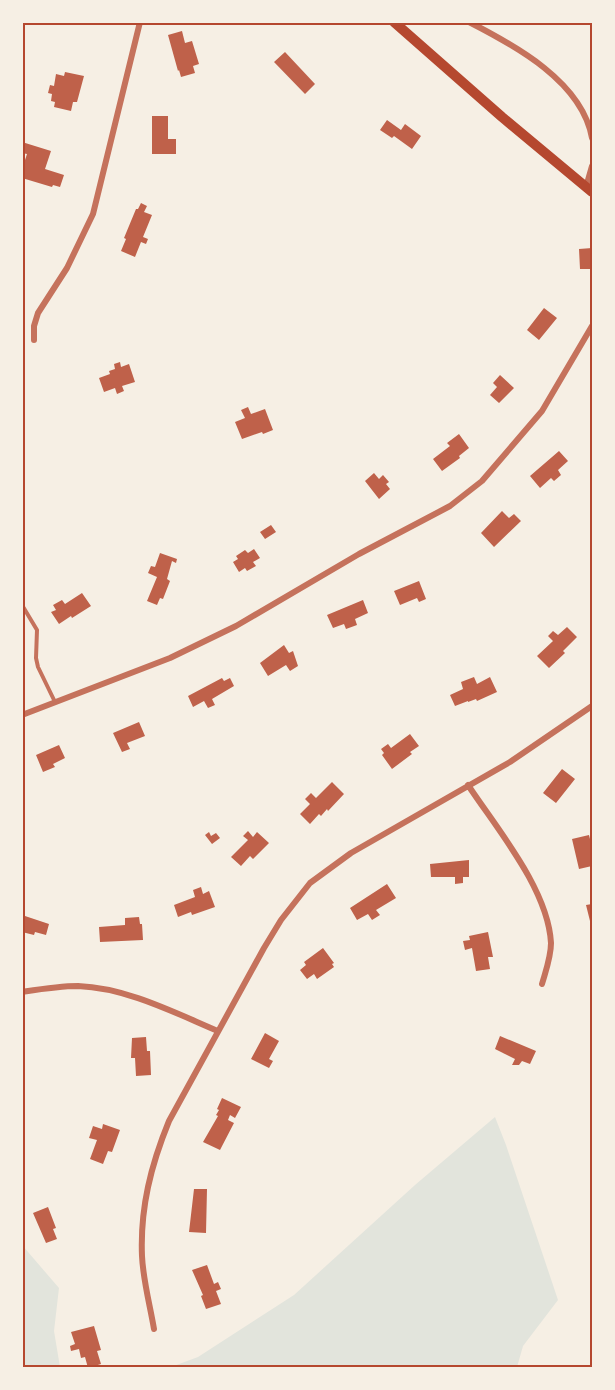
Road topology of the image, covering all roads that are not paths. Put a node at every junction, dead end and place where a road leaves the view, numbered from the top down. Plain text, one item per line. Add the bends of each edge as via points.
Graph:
1 (140, 22) edge
2 (394, 22) edge
3 (469, 22) edge
4 (592, 138) edge
5 (592, 166) edge
6 (589, 190) edge
7 (592, 326) edge
8 (34, 340) dead end
9 (22, 605) edge
10 (55, 703) junction
11 (592, 706) edge
12 (22, 715) edge
13 (468, 785) junction
14 (542, 984) dead end
15 (22, 992) edge
16 (218, 1031) junction
17 (154, 1329) dead end

1 - 8 street via 93,214 72,259 38,313
2 - 6 main road
3 - 4 street via 523,54 571,92 591,128
5 - 6 street
7 - 10 street via 542,411 482,481 450,506 236,626 170,658
9 - 10 lane via 37,630 36,658
10 - 12 street
11 - 13 street via 510,762
13 - 14 street via 533,883 543,908 551,942
13 - 16 street via 351,853 310,883 281,920
15 - 16 street via 78,986 118,992
16 - 17 street via 169,1121 146,1189 142,1257

